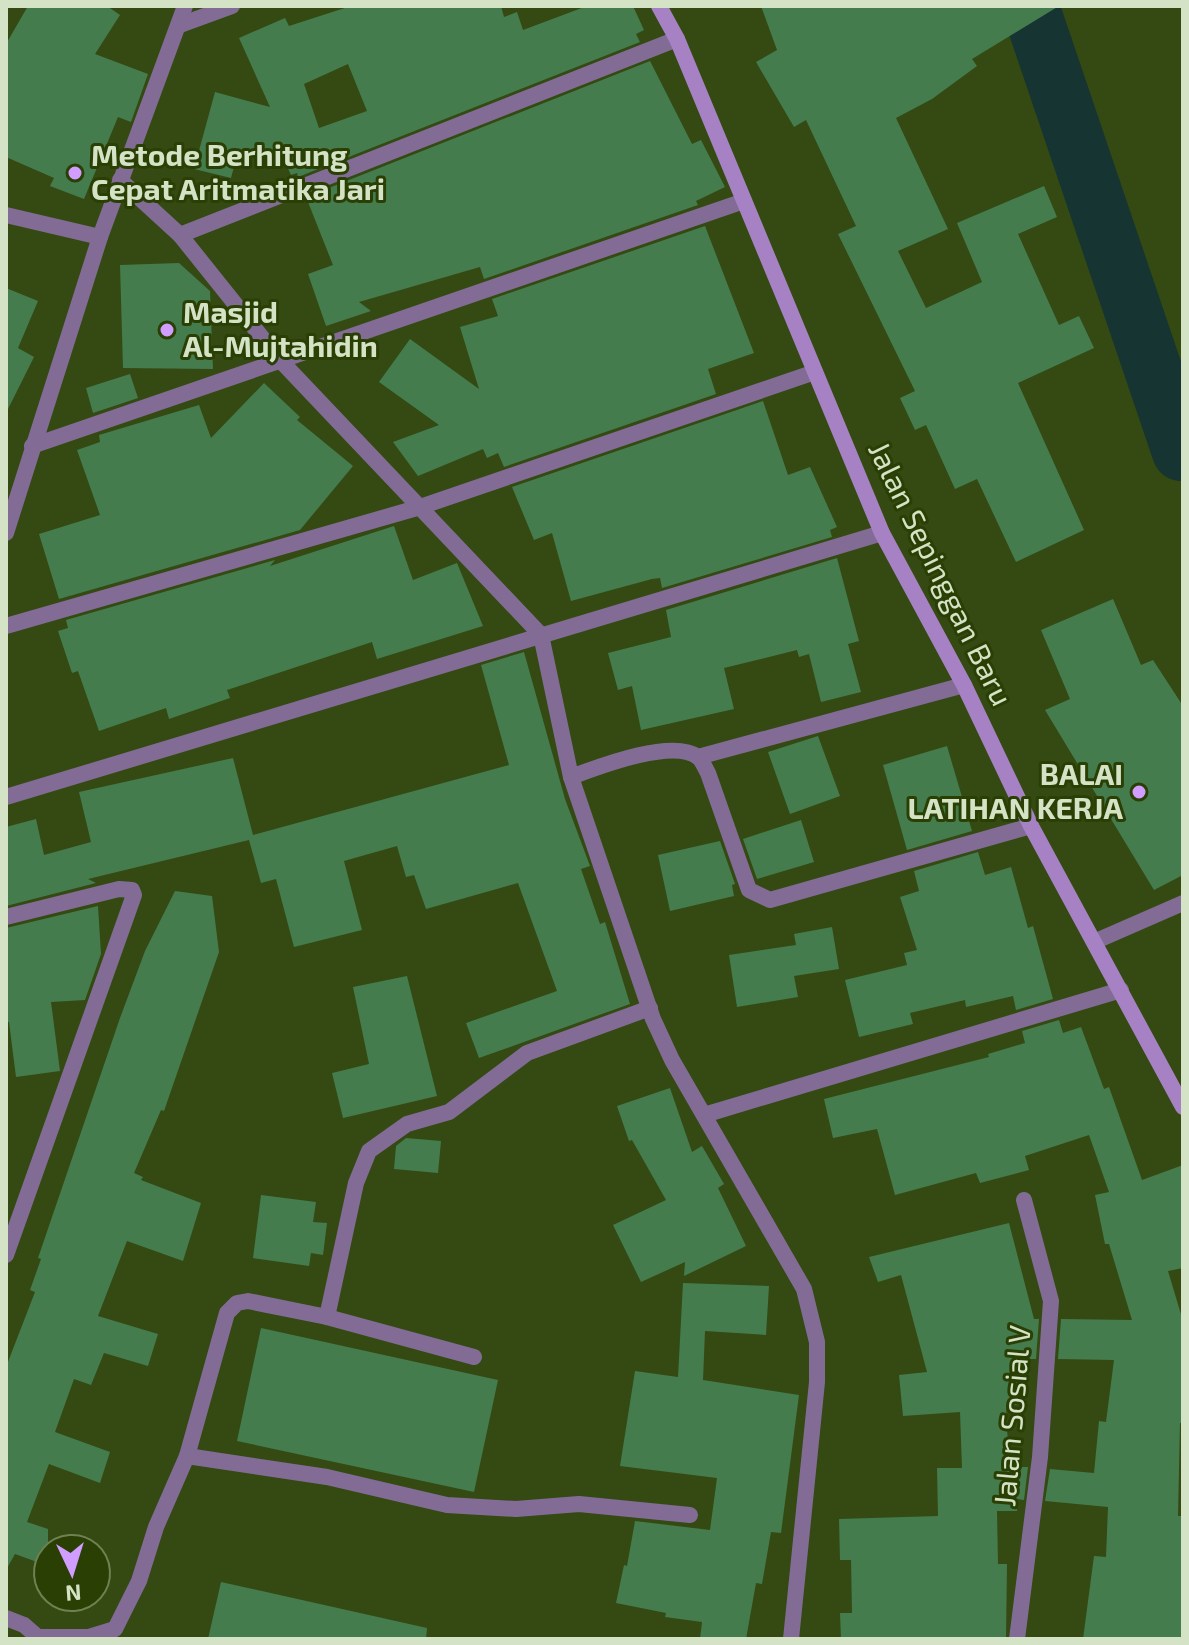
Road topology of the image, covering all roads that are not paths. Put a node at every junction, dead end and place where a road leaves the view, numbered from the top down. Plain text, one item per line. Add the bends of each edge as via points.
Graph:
1 (185, 6) edge
2 (232, 6) edge
3 (664, 8) edge
4 (180, 25) junction
5 (677, 39) junction
6 (120, 180) junction
7 (744, 201) junction
8 (6, 215) edge
9 (180, 235) junction
10 (100, 237) junction
11 (280, 360) junction
12 (815, 372) junction
13 (32, 446) junction
14 (417, 508) junction
15 (6, 533) edge
16 (882, 533) junction
17 (6, 626) edge
18 (541, 635) junction
19 (964, 685) junction
20 (698, 757) junction
21 (571, 777) junction
22 (6, 797) edge
23 (1031, 826) junction
24 (1183, 903) edge
25 (6, 917) edge
26 (1096, 941) junction
27 (1121, 990) junction
28 (650, 1008) junction
29 (1183, 1107) edge
30 (704, 1115) junction
31 (1024, 1200) dead end
32 (6, 1255) edge
33 (327, 1317) junction
34 (474, 1357) dead end
35 (187, 1456) junction
36 (690, 1515) dead end
37 (6, 1618) edge
38 (40, 1638) edge
39 (791, 1639) edge
40 (1017, 1639) edge

1 - 4 street
2 - 4 street
3 - 5 street, Jalan Sepinggan Baru
4 - 6 street
5 - 7 street, Jalan Sepinggan Baru
5 - 9 street
6 - 9 street
6 - 10 street
7 - 11 street
7 - 12 street, Jalan Sepinggan Baru
8 - 10 street
9 - 11 street
10 - 13 street
11 - 13 street
11 - 14 street
12 - 14 street
12 - 16 street, Jalan Sepinggan Baru
13 - 15 street
14 - 17 street
14 - 18 street
16 - 18 street
16 - 19 street, Jalan Sepinggan Baru
18 - 21 street
18 - 22 street
19 - 20 street
19 - 23 street, Jalan Sepinggan Baru
20 - 21 street via 681,751 629,757
20 - 23 street via 749,890 770,900
21 - 28 street
23 - 26 street, Jalan Sepinggan Baru
24 - 26 street
25 - 32 street via 119,889 134,895
26 - 27 street, Jalan Sepinggan Baru
27 - 29 street, Jalan Sepinggan Baru
27 - 30 street
28 - 30 street
28 - 33 street via 527,1053 449,1112 407,1124 369,1151 356,1183
30 - 39 street via 804,1289 817,1342
31 - 40 street, Jalan Sosial V via 1051,1301 1040,1457
33 - 34 street
33 - 35 street via 237,1303 227,1313
35 - 36 street via 327,1477 447,1505 516,1509 579,1504
35 - 38 street via 115,1629 89,1637
37 - 38 street

